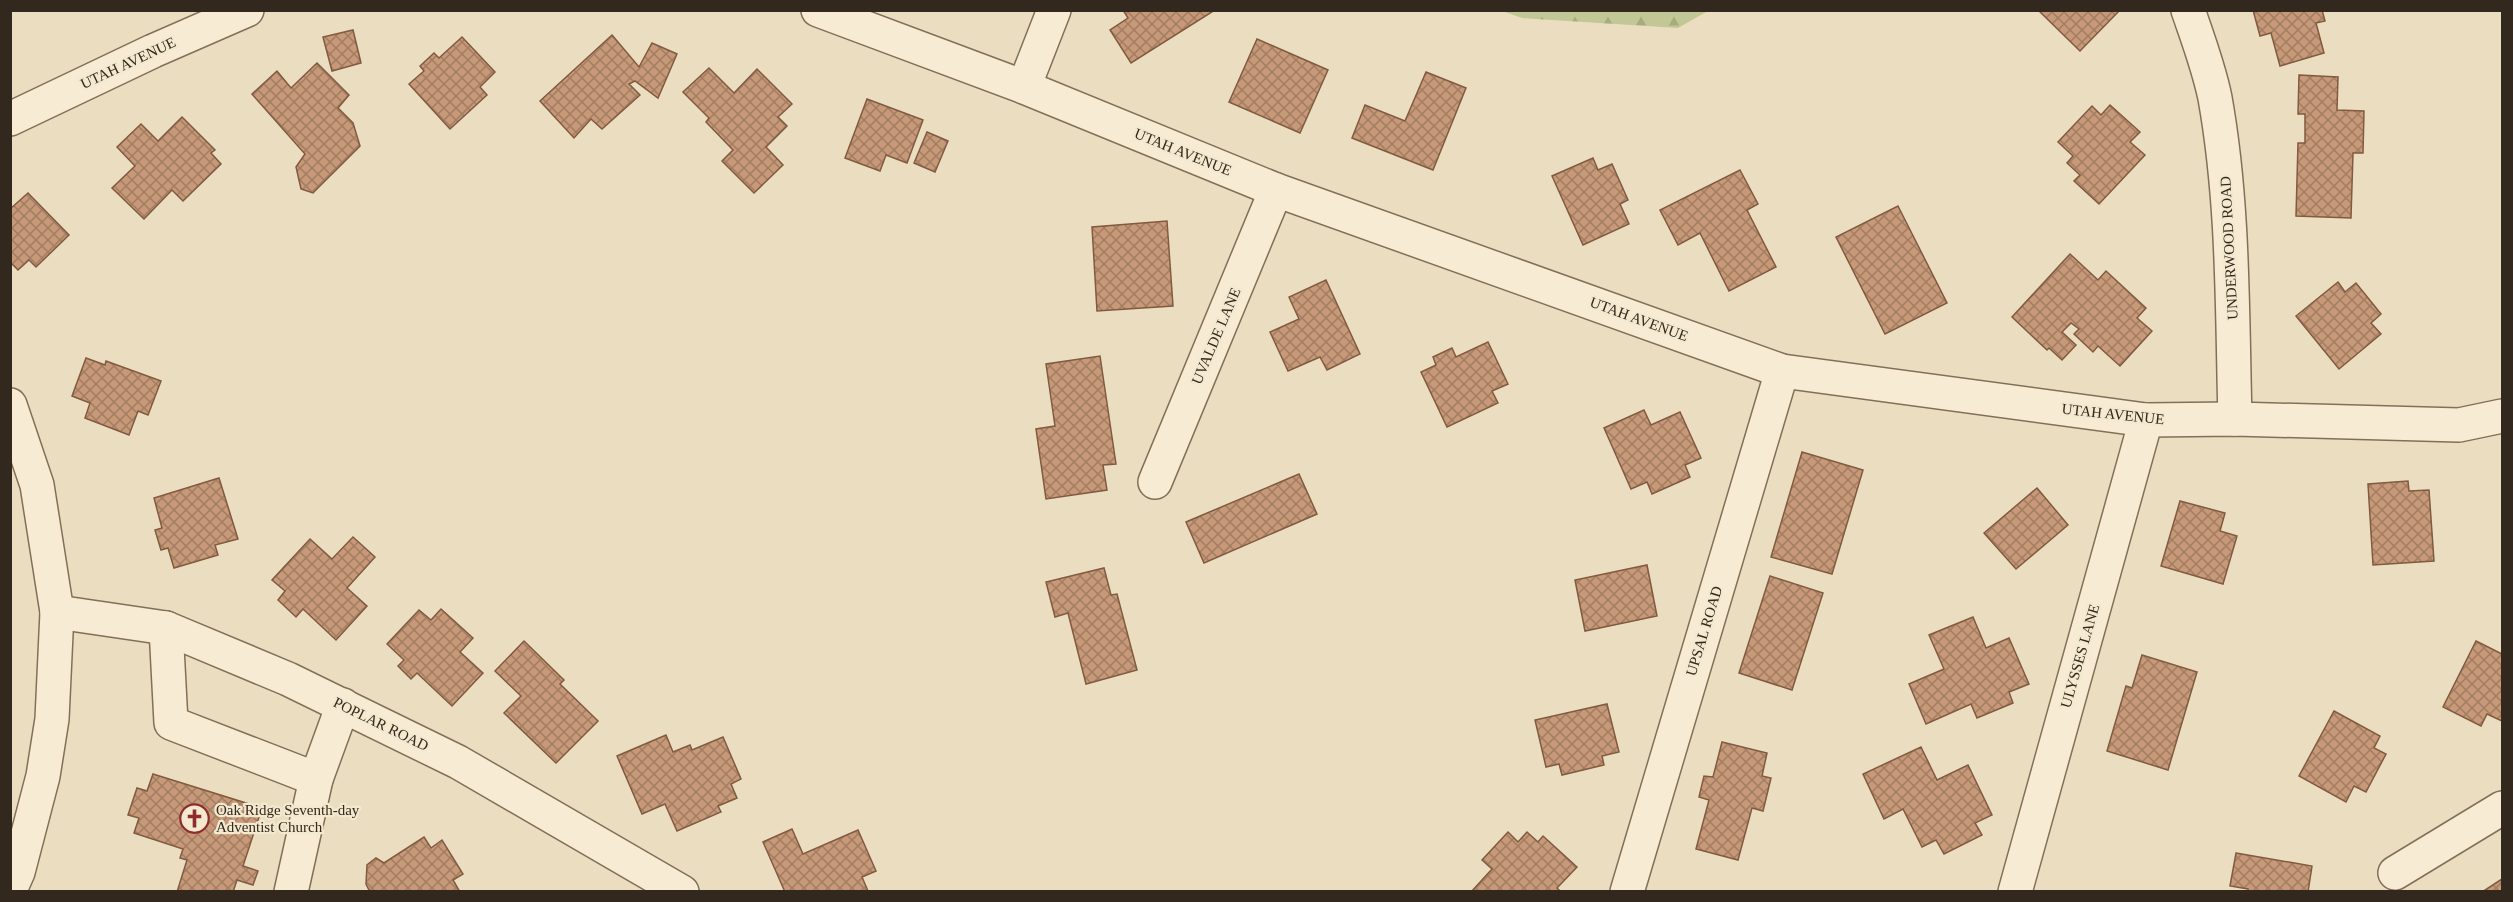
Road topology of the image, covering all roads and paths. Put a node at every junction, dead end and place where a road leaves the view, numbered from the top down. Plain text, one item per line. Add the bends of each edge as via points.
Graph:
1 (247, 10) edge
2 (818, 10) edge
3 (1054, 10) edge
4 (2188, 10) edge
5 (1024, 87) junction
6 (10, 119) edge
7 (1276, 190) junction
8 (1782, 370) junction
9 (10, 405) edge
10 (2502, 416) edge
11 (2235, 419) junction
12 (2146, 420) junction
13 (1155, 482) dead end
14 (57, 612) junction
15 (166, 628) junction
16 (343, 705) junction
17 (316, 779) junction
18 (2502, 808) edge
19 (2395, 873) dead end
20 (10, 890) edge
21 (291, 891) edge
22 (682, 891) edge
23 (1627, 891) edge
24 (2015, 891) edge

1 - 6 street, UTAH AVENUE
2 - 5 street, UTAH AVENUE
3 - 5 street
4 - 11 street, UNDERWOOD ROAD via 2208,66 2229,192
5 - 7 street, UTAH AVENUE
7 - 8 street, UTAH AVENUE
7 - 13 street, UVALDE LANE
8 - 12 street, UTAH AVENUE
8 - 23 street, UPSAL ROAD
9 - 14 street via 37,485
10 - 11 street, UTAH AVENUE via 2459,425
11 - 12 street, UTAH AVENUE
12 - 24 street, ULYSSES LANE
14 - 15 street, POPLAR ROAD
14 - 20 street via 52,719 42,776
15 - 16 street, POPLAR ROAD
15 - 17 street via 171,723
16 - 17 street
16 - 22 street, POPLAR ROAD via 458,762
17 - 21 street
18 - 19 street

